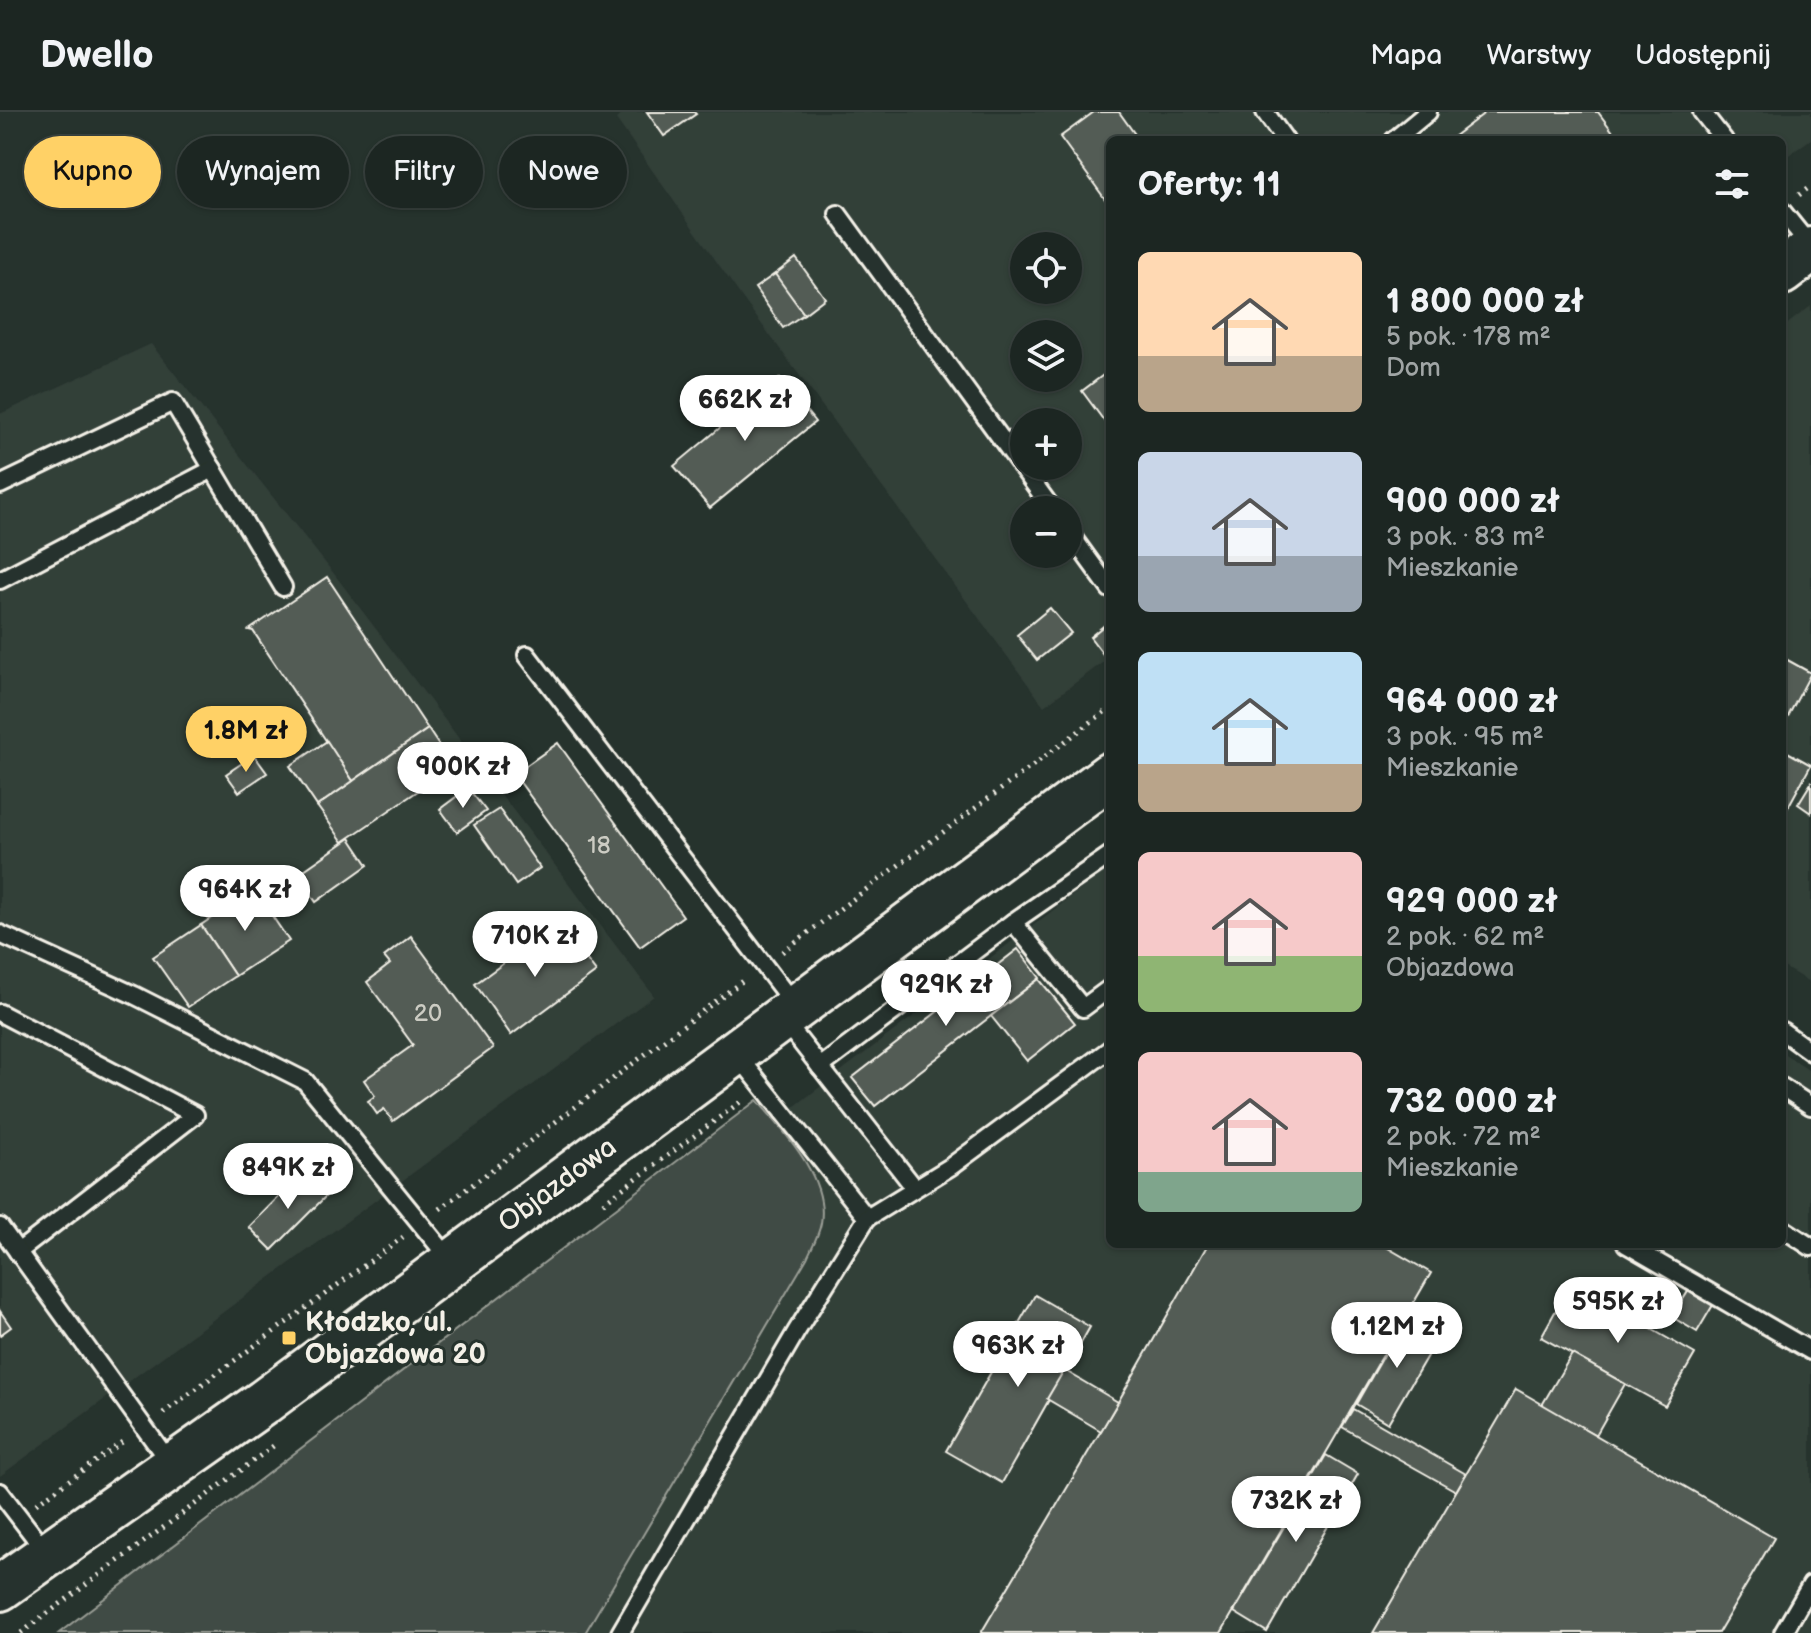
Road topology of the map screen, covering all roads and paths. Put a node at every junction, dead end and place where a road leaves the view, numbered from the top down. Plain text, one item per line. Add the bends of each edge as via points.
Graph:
1 (1265, 112) edge
2 (1428, 112) edge
3 (1702, 112) edge
4 (1282, 136) edge
5 (1399, 136) edge
6 (1721, 136) edge
7 (838, 214) dead end
8 (1786, 216) edge
9 (1811, 248) edge
10 (1786, 269) edge
11 (213, 469) junction
12 (0, 485) edge
13 (1043, 496) edge
14 (1082, 550) edge
15 (0, 580) edge
16 (1106, 583) edge
17 (283, 587) dead end
18 (527, 655) dead end
19 (1106, 711) edge
20 (1106, 787) edge
21 (1106, 858) edge
22 (1013, 922) junction
23 (0, 934) edge
24 (764, 965) junction
25 (1106, 991) edge
26 (0, 1013) edge
27 (789, 1013) junction
28 (1786, 1034) edge
29 (736, 1052) junction
30 (1106, 1052) edge
31 (1811, 1052) edge
32 (820, 1067) junction
33 (1786, 1090) edge
34 (1811, 1106) edge
35 (914, 1187) junction
36 (867, 1218) junction
37 (421, 1224) junction
38 (0, 1227) edge
39 (1786, 1231) edge
40 (1811, 1247) edge
41 (1633, 1248) edge
42 (18, 1252) junction
43 (452, 1262) junction
44 (1811, 1351) edge
45 (144, 1427) junction
46 (172, 1466) junction
47 (0, 1492) edge
48 (19, 1517) junction
49 (47, 1553) junction
50 (1811, 1585) edge
51 (0, 1588) edge
52 (620, 1633) edge
53 (1783, 1633) edge

1 - 4 lane
2 - 5 lane
3 - 6 lane
7 - 13 lane
8 - 9 lane
9 - 10 street
11 - 12 lane via 173,402
11 - 15 lane
11 - 17 lane
14 - 16 lane
18 - 24 lane
19 - 24 path
20 - 27 street, Objazdowa
21 - 22 lane
22 - 25 lane via 1083,1008
22 - 32 lane
23 - 37 lane via 305,1081
24 - 27 lane
24 - 37 path
26 - 42 lane via 195,1115
27 - 29 street, Objazdowa
27 - 32 lane
28 - 31 lane
29 - 36 lane
29 - 43 street, Objazdowa
30 - 35 lane via 950,1167
32 - 35 lane
33 - 34 lane
35 - 36 lane
36 - 52 lane
37 - 43 lane
37 - 45 path
38 - 42 lane
39 - 40 lane
41 - 44 lane
42 - 45 lane
43 - 46 street, Objazdowa
45 - 46 lane
45 - 48 path
46 - 49 street, Objazdowa
47 - 48 lane
48 - 49 lane
49 - 51 street, Objazdowa
50 - 53 lane

